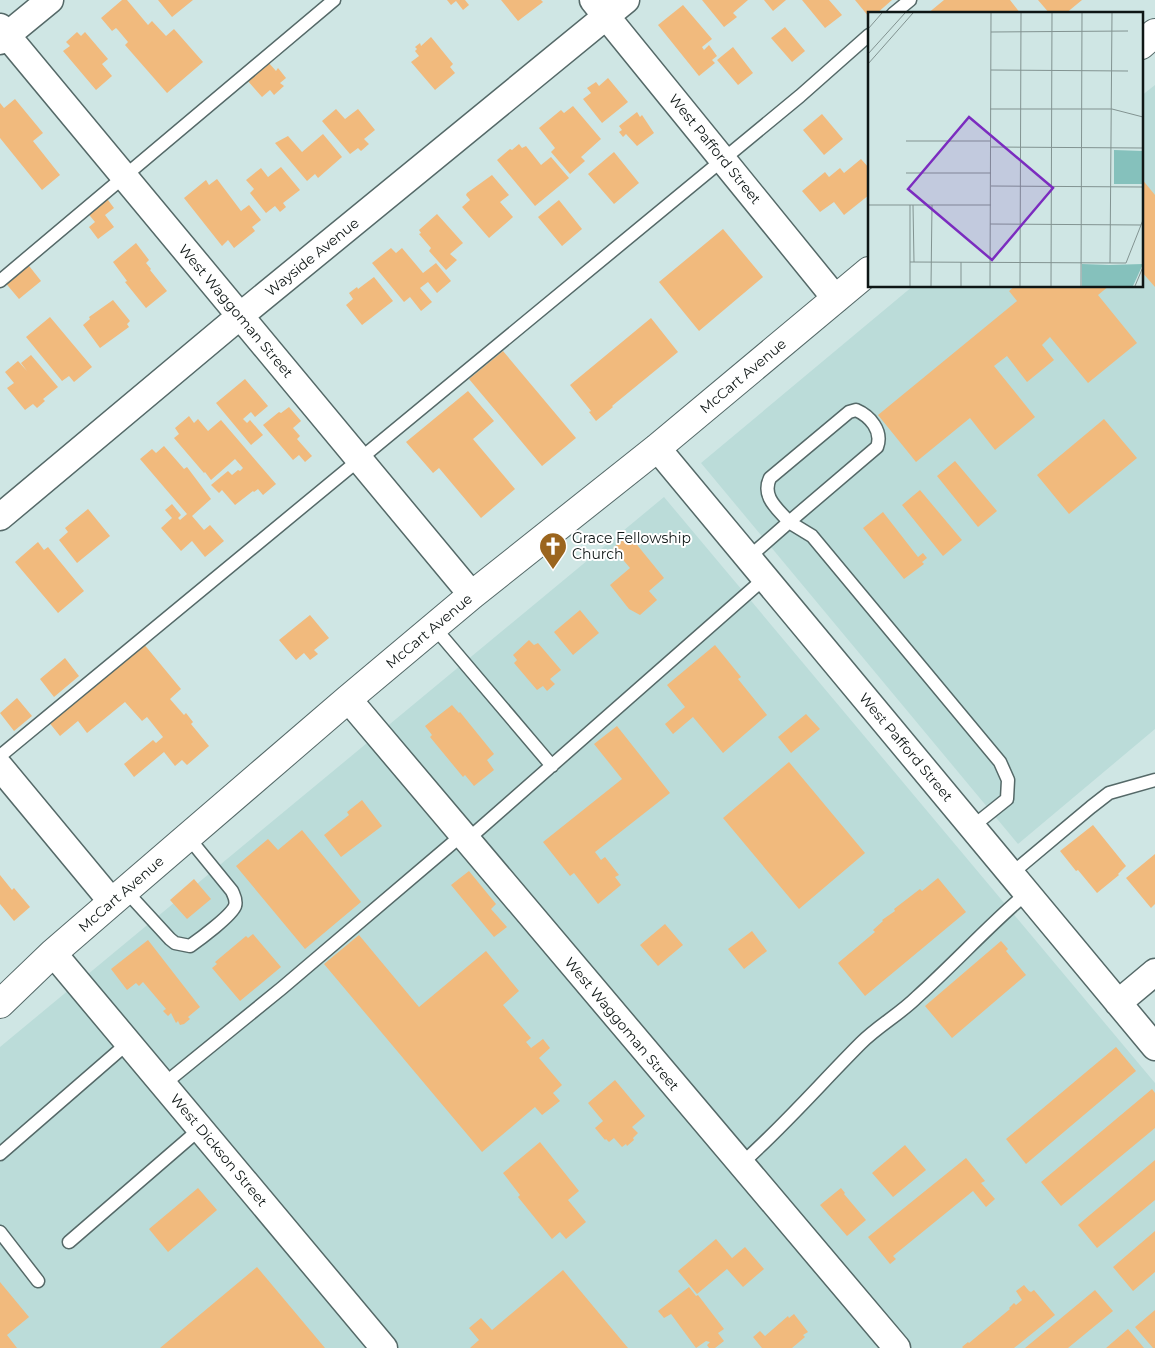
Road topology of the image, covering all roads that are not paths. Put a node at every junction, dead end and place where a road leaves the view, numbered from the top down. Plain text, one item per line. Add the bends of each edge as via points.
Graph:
1 (50, 0) edge
2 (334, 0) edge
3 (910, 0) edge
4 (609, 5) edge
5 (896, 12) edge
6 (1155, 33) edge
7 (2, 34) edge
8 (868, 36) edge
9 (1142, 44) edge
10 (723, 158) junction
11 (124, 176) junction
12 (868, 273) edge
13 (0, 281) edge
14 (836, 299) junction
15 (240, 316) junction
16 (657, 448) junction
17 (359, 459) junction
18 (0, 517) edge
19 (790, 522) junction
20 (748, 558) junction
21 (765, 578) junction
22 (472, 595) junction
23 (434, 626) junction
24 (348, 699) junction
25 (0, 756) edge
26 (552, 766) junction
27 (0, 767) edge
28 (1155, 780) edge
29 (972, 827) junction
30 (188, 837) junction
31 (465, 837) junction
32 (1019, 883) junction
33 (119, 896) junction
34 (54, 953) junction
35 (1155, 972) edge
36 (1118, 1003) junction
37 (0, 1004) edge
38 (129, 1042) junction
39 (1155, 1046) edge
40 (164, 1084) junction
41 (201, 1128) junction
42 (0, 1154) edge
43 (741, 1164) junction
44 (0, 1232) edge
45 (69, 1242) dead end
46 (38, 1281) dead end
47 (384, 1348) edge
48 (897, 1348) edge

1 - 7 street
2 - 11 lane
3 - 5 lane
4 - 10 street, West Pafford Street
4 - 15 street, Wayside Avenue
6 - 9 main road
7 - 11 street, West Waggoman Street
8 - 10 lane
10 - 14 street, West Pafford Street
10 - 17 lane
11 - 13 lane
11 - 15 street, West Waggoman Street
12 - 14 main road, McCart Avenue
14 - 16 main road, McCart Avenue
15 - 17 street, West Waggoman Street
15 - 18 street, Wayside Avenue
16 - 20 street, West Pafford Street
16 - 22 main road, McCart Avenue
17 - 22 street, West Waggoman Street
17 - 25 lane
19 - 19 lane via 768,496 766,486 770,478 849,412 856,410 864,414 879,432 877,448
19 - 20 lane
19 - 29 lane via 812,536 1000,762 1008,780 1007,799
20 - 21 street, West Pafford Street
21 - 26 lane
21 - 29 street, West Pafford Street
22 - 23 main road, McCart Avenue
23 - 24 main road, McCart Avenue
23 - 26 lane
24 - 30 main road, McCart Avenue
24 - 31 street, West Waggoman Street
26 - 31 lane
27 - 33 street
28 - 32 lane via 1109,794 1091,807
29 - 32 street, West Pafford Street
30 - 33 main road, McCart Avenue
30 - 33 lane via 236,900 235,907 204,936 190,946 176,943
31 - 40 lane
31 - 43 street, West Waggoman Street
32 - 36 street, West Pafford Street
32 - 43 lane via 1002,914 967,951 915,1000 864,1040
33 - 34 main road, McCart Avenue
34 - 37 main road, McCart Avenue
34 - 38 street, West Dickson Street
35 - 36 street
36 - 39 street, West Pafford Street
38 - 40 street, West Dickson Street
38 - 42 lane
40 - 41 street, West Dickson Street
41 - 45 lane
41 - 47 street, West Dickson Street
43 - 48 street, West Waggoman Street
44 - 46 lane

